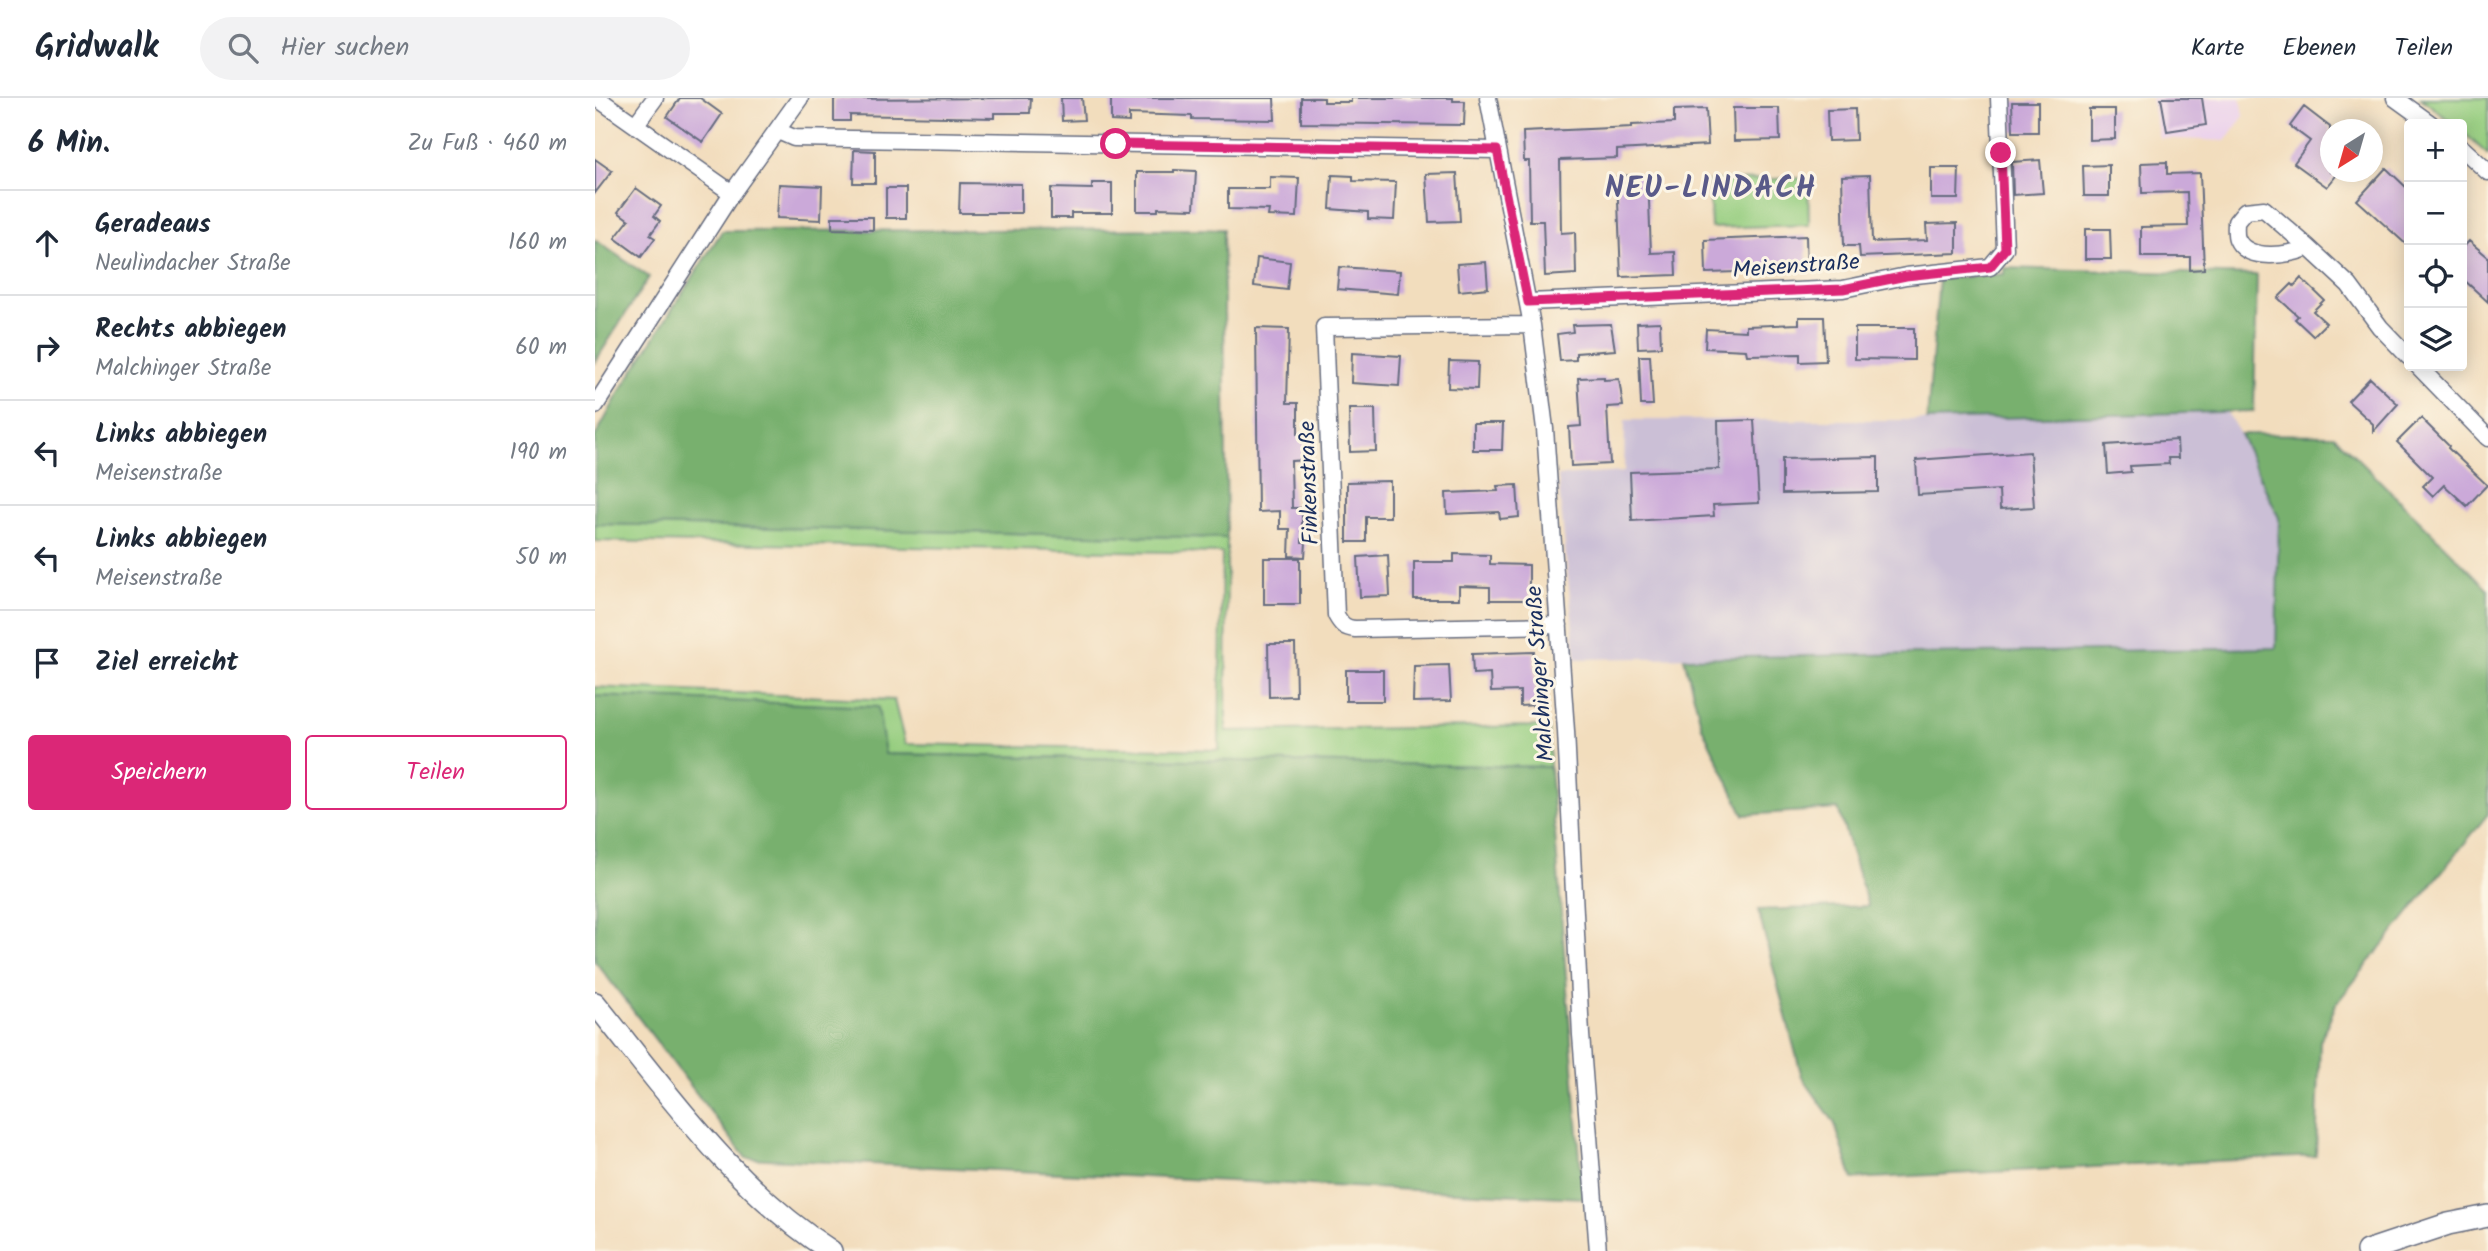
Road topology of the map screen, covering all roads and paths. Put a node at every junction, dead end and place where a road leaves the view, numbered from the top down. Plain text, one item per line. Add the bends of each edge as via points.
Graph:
1 (597, 98) edge
2 (655, 98) edge
3 (800, 98) edge
4 (1488, 98) edge
5 (1999, 98) edge
6 (2395, 98) edge
7 (2424, 119) edge
8 (636, 124) junction
9 (778, 131) junction
10 (1497, 150) junction
11 (2467, 153) edge
12 (2488, 172) edge
13 (732, 194) junction
14 (2308, 247) dead end
15 (1528, 302) junction
16 (1532, 325) junction
17 (2404, 352) edge
18 (2423, 371) edge
19 (595, 405) edge
20 (2488, 438) edge
21 (1559, 625) junction
22 (595, 1003) edge
23 (2488, 1216) edge
24 (831, 1251) edge
25 (1598, 1251) edge
26 (2367, 1251) edge

1 - 8 street
2 - 8 street
3 - 9 street
4 - 10 street, Malchinger Straße
5 - 15 street, Meisenstraße via 2005,249 1990,267 1906,276 1843,289
6 - 7 street
8 - 13 street
9 - 10 street via 794,138
9 - 13 street
10 - 15 street, Malchinger Straße
11 - 12 street
13 - 19 street
14 - 17 street via 2349,285
15 - 16 street, Malchinger Straße
16 - 21 street, Malchinger Straße via 1545,429
16 - 21 street, Finkenstraße via 1324,327 1336,615 1341,624 1355,629
18 - 20 street
21 - 25 street, Malchinger Straße via 1581,1035
22 - 24 main road via 743,1179
23 - 26 main road

